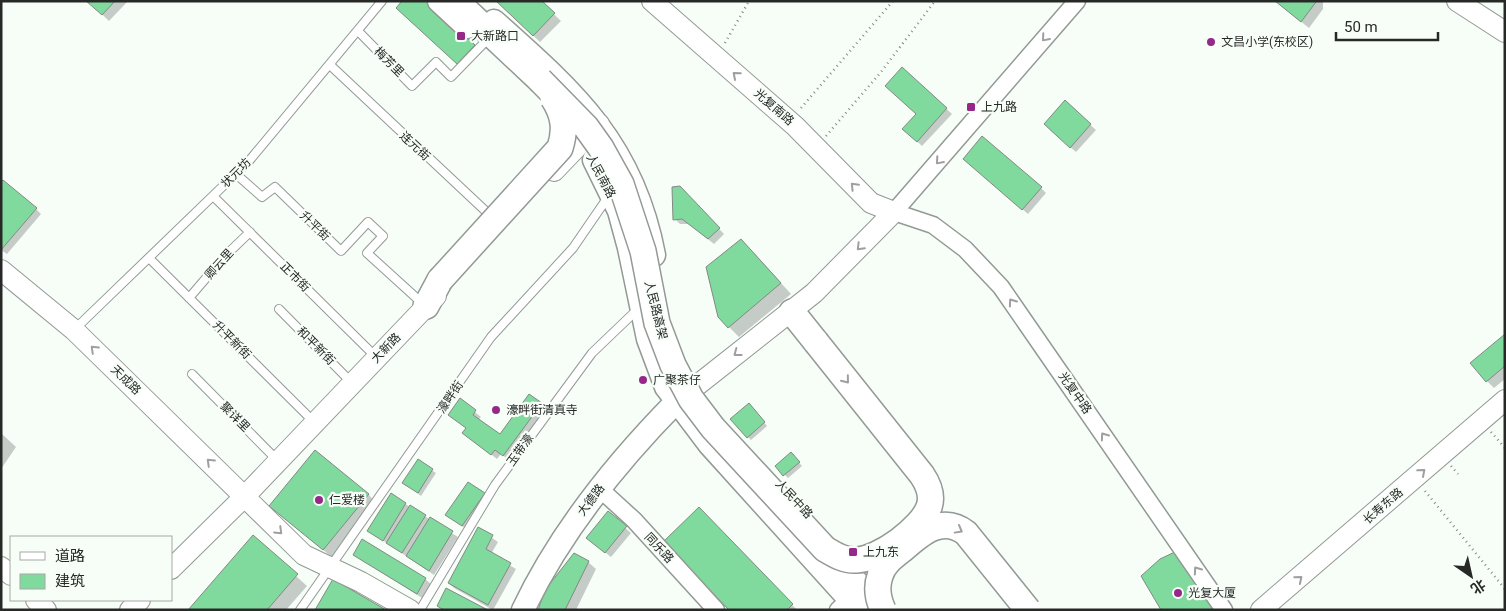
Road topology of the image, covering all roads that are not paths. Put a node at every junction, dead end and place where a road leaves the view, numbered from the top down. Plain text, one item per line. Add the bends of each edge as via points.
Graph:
1 (382, 1) edge
2 (439, 1) edge
3 (456, 1) edge
4 (472, 1) edge
5 (652, 1) edge
6 (1077, 1) edge
7 (1457, 1) edge
8 (358, 31) junction
9 (1505, 32) edge
10 (484, 43) junction
11 (330, 65) junction
12 (540, 80) junction
13 (599, 124) junction
14 (582, 141) junction
15 (236, 174) junction
16 (611, 193) junction
17 (213, 196) junction
18 (894, 212) junction
19 (502, 227) junction
20 (250, 232) junction
21 (148, 258) junction
22 (1, 270) edge
23 (189, 298) junction
24 (426, 306) junction
25 (640, 307) junction
26 (279, 309) dead end
27 (792, 312) junction
28 (74, 330) junction
29 (377, 358) junction
30 (192, 374) dead end
31 (352, 383) junction
32 (696, 386) junction
33 (1505, 400) edge
34 (676, 402) junction
35 (315, 422) junction
36 (278, 461) junction
37 (600, 489) junction
38 (245, 496) junction
39 (825, 549) junction
40 (172, 568) edge
41 (328, 569) junction
42 (37, 601) edge
43 (139, 601) edge
44 (849, 606) edge
45 (46, 610) edge
46 (130, 610) edge
47 (300, 610) edge
48 (410, 610) edge
49 (420, 610) edge
50 (522, 610) edge
51 (716, 610) edge
52 (881, 610) edge
53 (896, 610) edge
54 (1028, 610) edge
55 (1224, 610) edge
56 (1261, 610) edge

1 - 8 lane, 状元坊
2 - 10 main road, 人民南路
3 - 12 main road, 人民路高架
4 - 13 main road, 人民南路 via 556,78
18 -> 5 street, 光复南路 via 871,204 789,121
6 -> 18 street
7 - 9 street
8 - 10 lane, 梅芳里 via 412,86 436,62 451,77
8 - 11 lane, 状元坊
10 - 14 main road, 人民南路
11 - 15 lane, 状元坊
11 - 19 lane, 连元街
12 - 24 main road, bridge via 563,118 565,128 560,148 440,280
12 - 39 main road, 人民路高架, bridge via 586,127 621,184 641,243 656,323 691,398 718,433
13 - 14 street, 大新路
13 - 32 main road, 人民南路 via 622,160 639,199 650,233 669,326
14 - 16 main road, 人民南路
14 - 19 street, 大新路
15 - 17 lane, 状元坊
15 - 24 lane, 升平街 via 262,197 275,187 341,251 368,222 382,236 367,253
16 - 25 main road, 人民南路 via 628,242
16 - 41 lane, 濠畔街 via 572,248 491,337
17 - 20 lane, 正市街
17 - 21 lane, 状元坊
18 -> 27 street
55 -> 18 street, 光复中路 via 1001,287 965,249 933,225
19 - 24 street, 大新路
20 - 23 lane, 卿云里
20 - 29 lane, 正市街
21 - 23 lane, 升平新街
21 - 28 lane, 状元坊
22 - 28 street, 天成路
23 - 35 lane, 升平新街
24 - 29 street, 大新路
25 - 34 main road, 人民南路 via 658,371
25 - 49 lane, 玉带濠 via 592,353 494,485
26 - 31 lane, 和平新街
27 -> 32 street
27 -> 39 main road, bridge via 922,475 930,499 929,508 919,523 877,556 854,560 836,556
38 -> 28 street, 天成路
29 - 31 street, 大新路
30 - 36 lane, 聚详里
31 - 35 street, 大新路
32 - 34 street
32 - 53 main road, 人民中路 via 738,439
56 -> 33 street, 长寿东路
34 - 37 main road, 大德路
34 - 44 main road, 人民中路
35 - 36 street, 大新路
36 - 38 street, 大新路
37 - 50 main road, 大德路 via 551,558
37 - 51 street, 同乐路 via 634,520
38 - 40 street, 大新路
38 -> 41 street, 天成路 via 304,555
39 - 52 main road, 人民路高架, bridge
41 - 47 lane, 濠畔街
41 - 48 street, 天成路 via 361,582
42 - 45 street
43 - 46 street
52 -> 54 main road, bridge via 878,584 883,569 923,532 943,525 960,528 966,533

